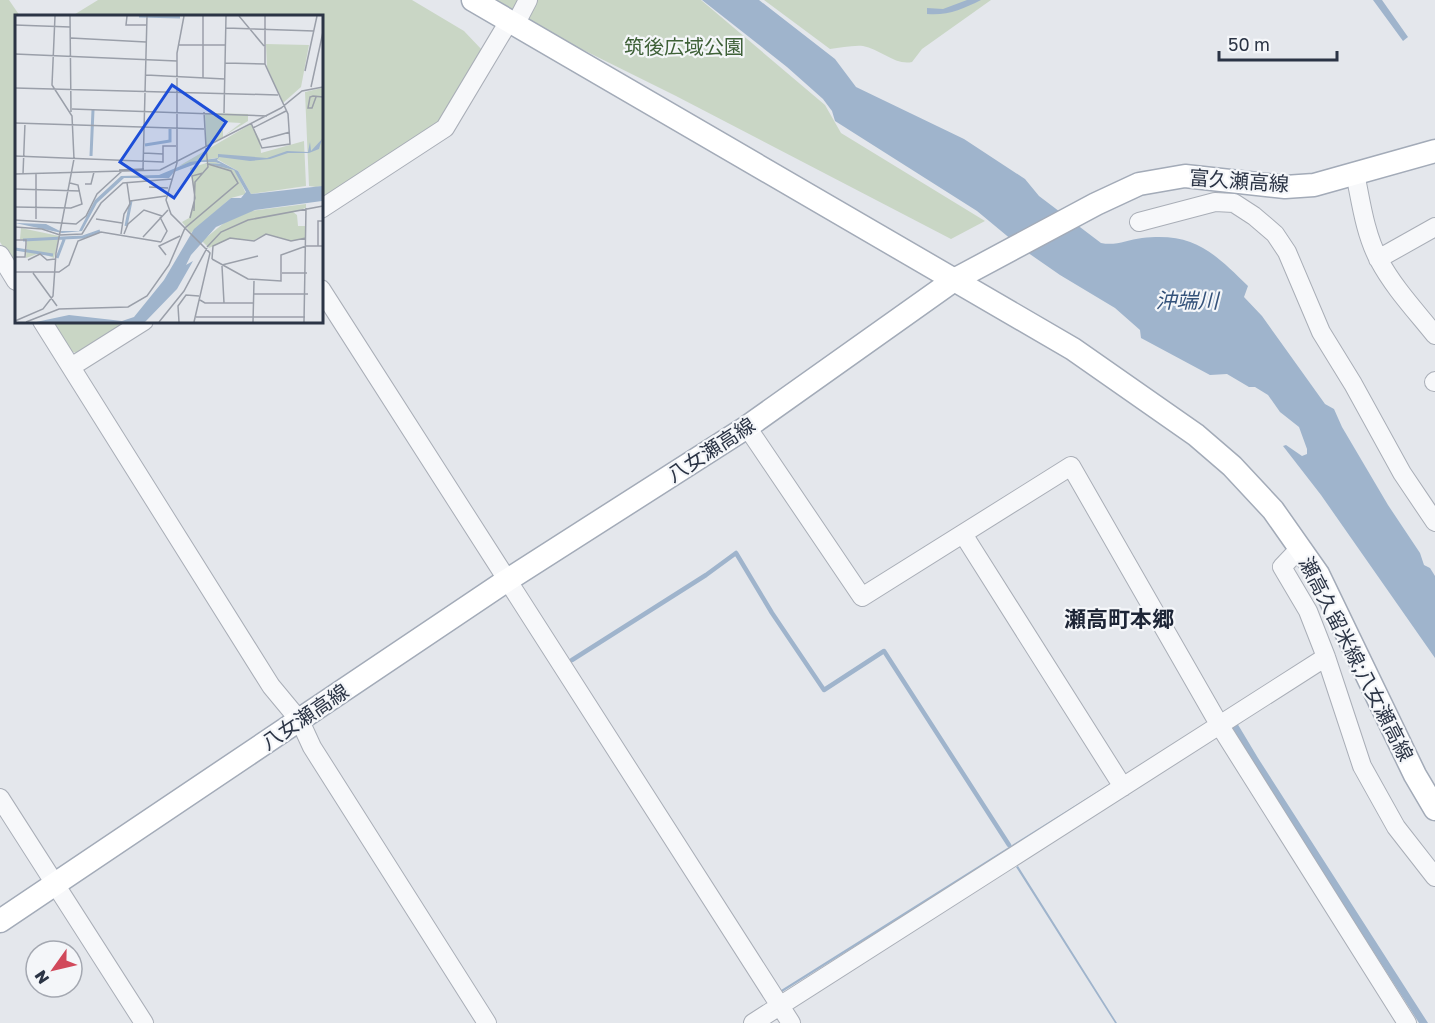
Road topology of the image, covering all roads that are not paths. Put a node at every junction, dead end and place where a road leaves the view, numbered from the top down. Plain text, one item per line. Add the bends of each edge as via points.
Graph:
1 (473, 0) edge
2 (528, 0) edge
3 (512, 23) junction
4 (1435, 151) edge
5 (1355, 173) junction
6 (1222, 179) junction
7 (322, 208) edge
8 (1254, 216) junction
9 (1139, 222) dead end
10 (1435, 227) edge
11 (0, 255) edge
12 (1378, 259) junction
13 (15, 279) edge
14 (954, 280) junction
15 (322, 291) edge
16 (43, 322) edge
17 (142, 322) edge
18 (1435, 335) edge
19 (71, 367) junction
20 (747, 427) junction
21 (1435, 522) edge
22 (963, 534) junction
23 (1300, 548) junction
24 (506, 581) junction
25 (1326, 657) junction
26 (300, 721) junction
27 (1220, 726) junction
28 (1123, 787) junction
29 (0, 798) edge
30 (1435, 809) edge
31 (1435, 877) edge
32 (55, 885) junction
33 (0, 921) edge
34 (780, 1006) junction
35 (144, 1023) edge
36 (487, 1023) edge
37 (753, 1023) edge
38 (791, 1023) edge
39 (1407, 1023) edge

1 - 3 main road
2 - 3 street
3 - 7 street via 445,128
3 - 14 main road
4 - 5 main road, 富久瀬高線
5 - 6 main road, 富久瀬高線 via 1314,185 1285,187
5 - 12 street
6 - 8 street
6 - 14 main road, 富久瀬高線 via 1185,176 1139,184
8 - 9 street via 1234,203 1215,201
8 - 21 street via 1275,234 1287,252 1322,332 1402,473
10 - 12 street
11 - 13 street
12 - 18 street via 1401,295
14 - 20 main road, 八女瀬高線
14 - 23 main road, 瀬高久留米線;八女瀬高線 via 1073,350 1196,435 1273,510
15 - 24 street
16 - 19 street
17 - 19 street
19 - 26 street via 272,687
20 - 22 street via 862,597
20 - 24 main road, 八女瀬高線
22 - 27 street via 1071,466
22 - 28 street
23 - 25 street via 1282,567 1308,611
23 - 30 main road, 瀬高久留米線;八女瀬高線 via 1318,574
24 - 26 main road, 八女瀬高線
24 - 34 street
25 - 27 street
25 - 31 street via 1362,766 1396,827
26 - 32 main road, 八女瀬高線
26 - 36 street via 312,747
27 - 28 street
27 - 39 street
28 - 34 street
29 - 32 street
32 - 33 main road, 八女瀬高線
32 - 35 street
34 - 37 street
34 - 38 street

